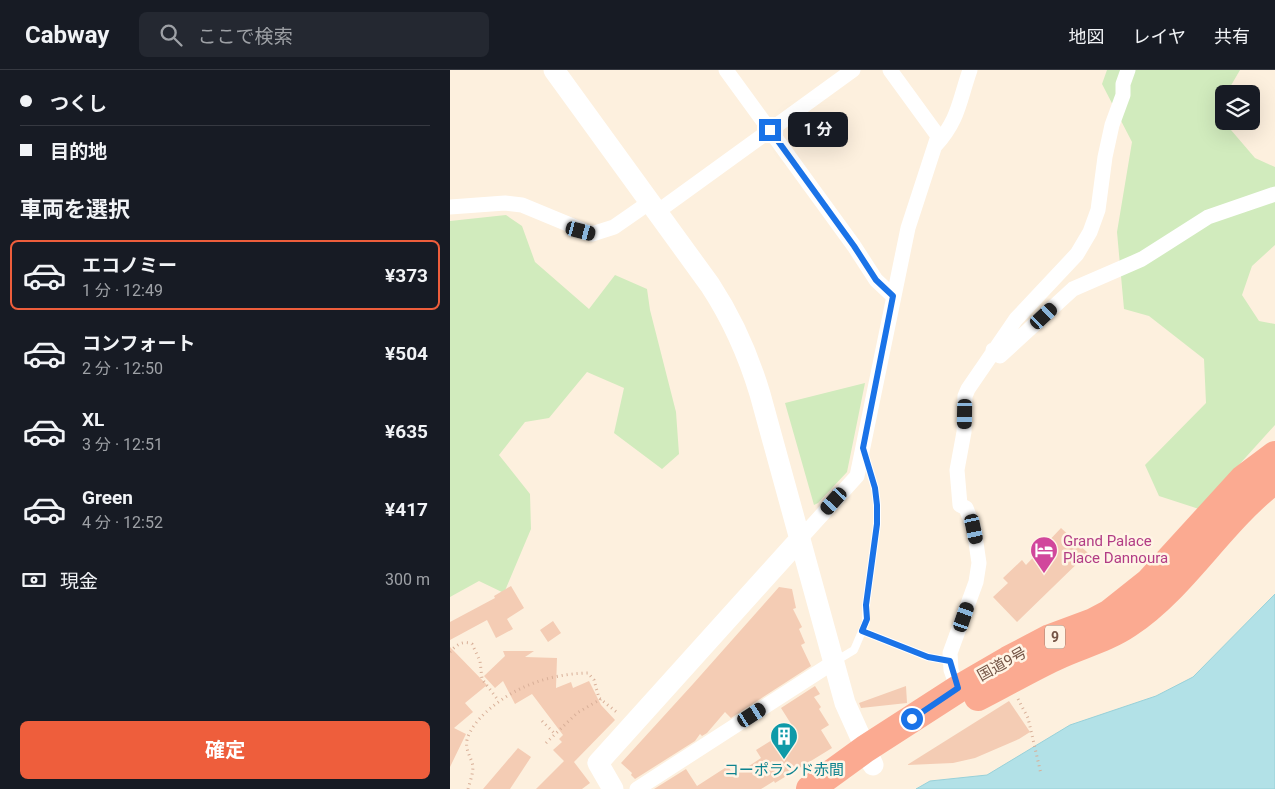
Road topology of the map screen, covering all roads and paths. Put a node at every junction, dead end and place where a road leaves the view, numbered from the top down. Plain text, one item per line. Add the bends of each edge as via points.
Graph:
1 (554, 70) edge
2 (726, 70) edge
3 (853, 70) edge
4 (890, 70) edge
5 (970, 70) edge
6 (1128, 70) edge
7 (770, 130) junction
8 (934, 146) junction
9 (1275, 194) edge
10 (450, 207) edge
11 (653, 207) junction
12 (893, 296) junction
13 (993, 350) junction
14 (863, 448) junction
15 (1275, 456) edge
16 (1275, 480) edge
17 (800, 540) junction
18 (862, 631) junction
19 (450, 652) edge
20 (950, 661) junction
21 (834, 662) junction
22 (958, 688) junction
23 (1015, 694) dead end
24 (600, 699) junction
25 (498, 700) junction
26 (542, 721) dead end
27 (632, 726) junction
28 (555, 734) junction
29 (546, 743) dead end
30 (869, 757) junction
31 (1041, 774) dead end
32 (468, 789) edge
33 (614, 789) edge
34 (637, 789) edge
35 (810, 789) edge
36 (840, 789) edge

1 - 11 street
2 - 7 street
3 - 7 street
4 - 8 street via 938,136
5 - 8 street via 953,122
6 - 13 street via 1107,149 1098,210 1090,232 1077,254 1016,319
7 - 11 street
7 - 12 street via 876,280
8 - 12 street via 908,228
9 - 13 street via 1208,217 1142,259 1073,289 1000,356
10 - 11 street via 522,205 592,234 614,227
11 - 17 street via 727,310 749,358
12 - 14 street
13 - 20 street via 965,396 964,432 957,478 960,505 966,508 974,529 979,563 976,582
14 - 17 street via 857,476
14 - 18 lane via 875,488 877,524 867,619
15 - 22 highway, 国道9号 / 9 via 1243,479 1133,596 1093,622 1050,638
16 - 30 highway, 国道9号 / 9 via 1257,494 1165,592 1128,624 1056,656
17 - 21 street
17 - 27 street
18 - 20 lane via 928,657
18 - 21 lane via 854,650
19 - 25 path via 461,643 472,644 480,661 482,678
20 - 22 street
21 - 30 street via 846,703
21 - 34 street
22 - 30 highway, 国道9号 / 9
23 - 31 path via 1028,718
24 - 25 path via 594,680 585,674 548,678
24 - 27 path
24 - 28 path via 577,712
25 - 32 path via 479,719 467,740 472,766
26 - 28 path
27 - 33 street via 598,763
28 - 29 path
30 - 35 highway, 国道9号 / 9
30 - 36 highway, 国道9号 / 9

